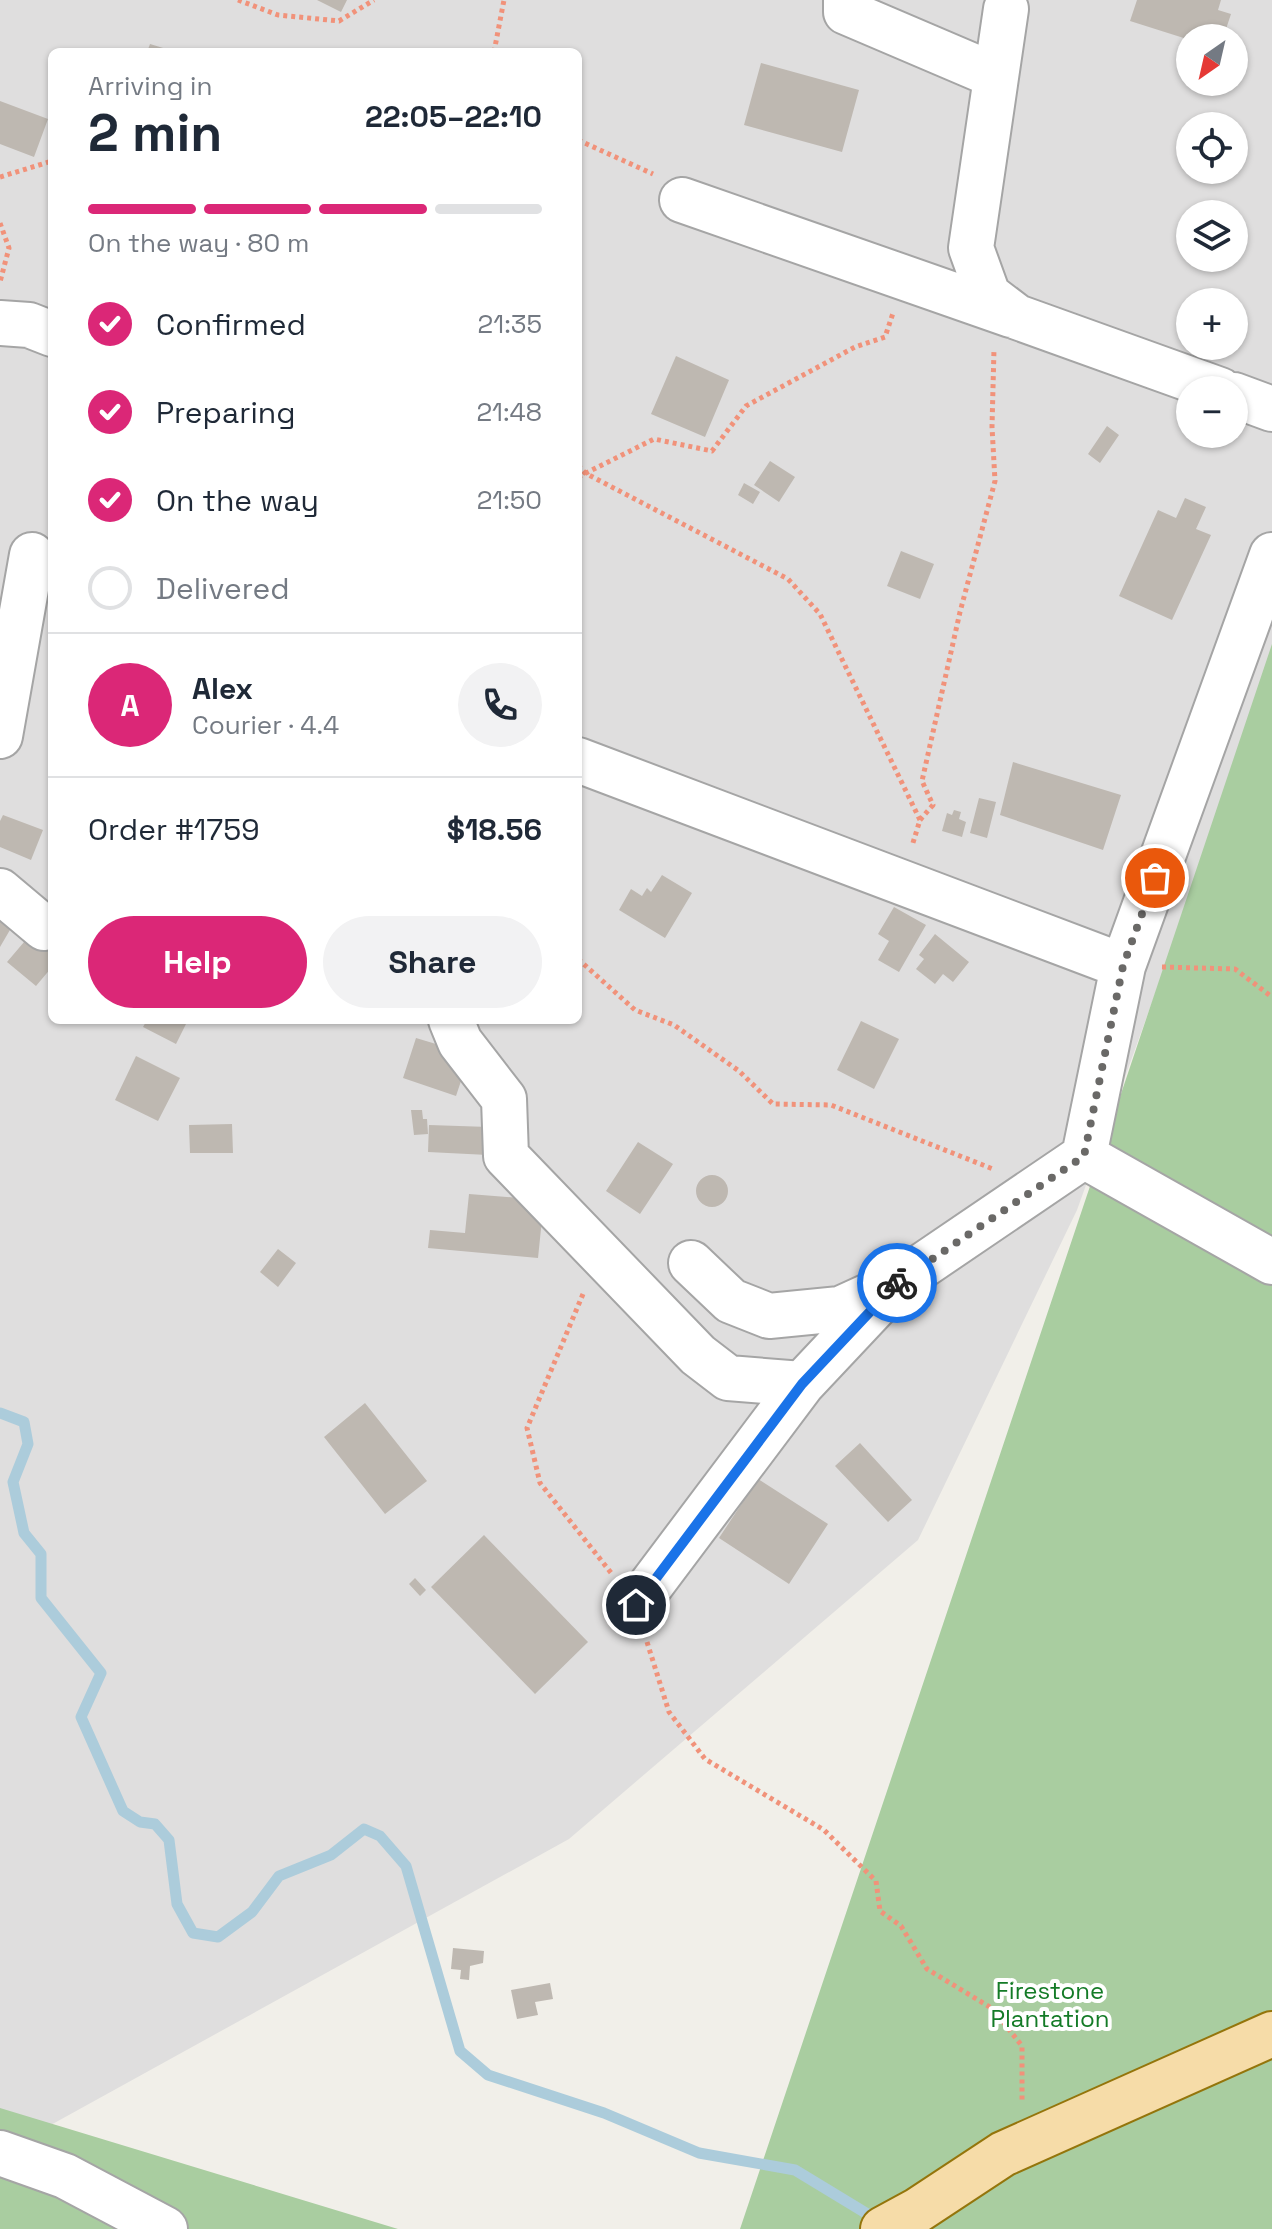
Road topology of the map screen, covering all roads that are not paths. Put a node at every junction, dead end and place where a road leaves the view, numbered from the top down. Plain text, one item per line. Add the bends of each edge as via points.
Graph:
1 (846, 0) edge
2 (1006, 9) dead end
3 (996, 76) junction
4 (682, 200) road end
5 (999, 311) junction
6 (0, 323) edge
7 (48, 332) edge
8 (1181, 376) edge
9 (1248, 400) edge
10 (1272, 409) edge
11 (28, 553) edge
12 (1272, 555) edge
13 (0, 736) edge
14 (582, 762) edge
15 (0, 891) edge
16 (44, 928) dead end
17 (1123, 966) junction
18 (453, 1024) edge
19 (1084, 1156) junction
20 (1272, 1262) edge
21 (691, 1263) dead end
22 (897, 1283) junction
23 (802, 1384) junction
24 (636, 1605) road end
25 (1272, 2034) edge
26 (0, 2153) edge
27 (900, 2219) edge
28 (165, 2229) edge

1 - 3 street via 846,12
2 - 3 street
3 - 5 street via 971,248
4 - 5 street
5 - 8 street
6 - 7 street
9 - 10 street
11 - 13 street
12 - 17 street
14 - 17 street
15 - 16 street
17 - 19 street
18 - 23 street via 460,1042 504,1099 506,1156 698,1355 728,1378
19 - 20 street
19 - 22 street
21 - 22 street via 731,1301 769,1316 840,1309
22 - 23 street
23 - 24 street
25 - 27 main road via 1003,2154
26 - 28 street via 65,2176

